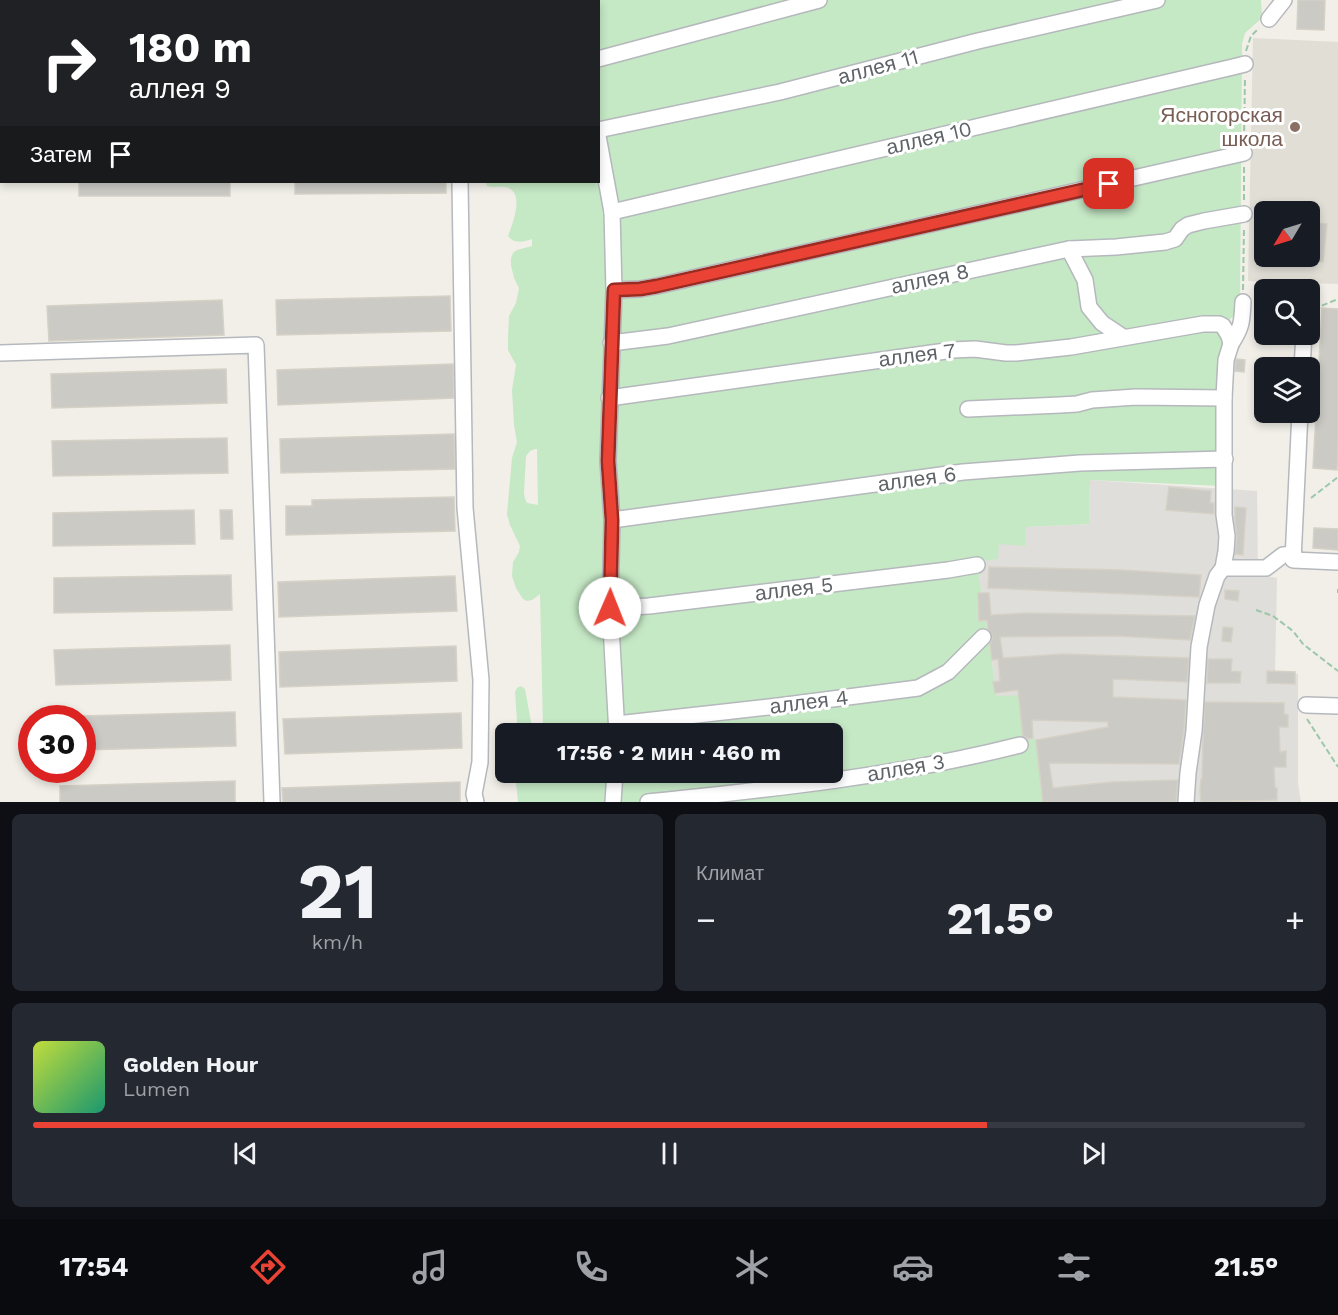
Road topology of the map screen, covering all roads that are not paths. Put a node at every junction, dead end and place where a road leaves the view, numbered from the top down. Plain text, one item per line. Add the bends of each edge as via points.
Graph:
1 (819, 0) edge
2 (1157, 0) edge
3 (1284, 0) edge
4 (1269, 19) dead end
5 (600, 58) edge
6 (1245, 63) dead end
7 (600, 130) edge
8 (600, 147) edge
9 (1244, 153) dead end
10 (460, 183) edge
11 (612, 212) junction
12 (1244, 214) dead end
13 (1069, 249) junction
14 (614, 290) junction
15 (1243, 302) dead end
16 (1123, 337) junction
17 (611, 343) junction
18 (1231, 344) junction
19 (0, 353) edge
20 (609, 398) junction
21 (1224, 398) junction
22 (968, 409) dead end
23 (1300, 423) edge
24 (1225, 459) junction
25 (612, 520) junction
26 (1294, 554) junction
27 (1338, 562) edge
28 (977, 565) dead end
29 (1223, 568) junction
30 (610, 608) junction
31 (983, 637) dead end
32 (1338, 706) edge
33 (1304, 709) road end
34 (617, 723) edge
35 (659, 723) edge
36 (1020, 745) dead end
37 (614, 783) edge
38 (272, 802) edge
39 (476, 802) edge
40 (613, 802) edge
41 (648, 802) edge
42 (1186, 802) edge

1 - 5 street
2 - 7 street, аллея 11 via 780,92
3 - 4 street
6 - 11 street, аллея 10
8 - 11 street
9 - 14 street via 657,286
10 - 39 street via 465,508 481,680
11 - 14 street
12 - 13 street, аллея 8 via 1188,225 1175,239 1165,242
13 - 16 street via 1085,280 1089,307 1102,323
13 - 17 street, аллея 8 via 668,336
14 - 17 street
15 - 18 street via 1240,330
16 - 18 street, аллея 7 via 1219,324
16 - 20 street, аллея 7 via 1016,353 953,350
17 - 20 street
18 - 21 street
19 - 38 street via 256,345
20 - 25 street
21 - 22 street via 1136,398
21 - 24 street
23 - 26 street
24 - 25 street, аллея 6 via 1080,463 963,472
24 - 29 street via 1227,536
25 - 30 street
26 - 27 street via 1293,560
26 - 29 street via 1283,555 1266,568
28 - 30 street, аллея 5
29 - 42 street via 1210,594 1199,647
30 - 34 street
31 - 35 street, аллея 4 via 948,672 918,688
32 - 33 street
36 - 41 street, аллея 3 via 906,769
37 - 40 street

